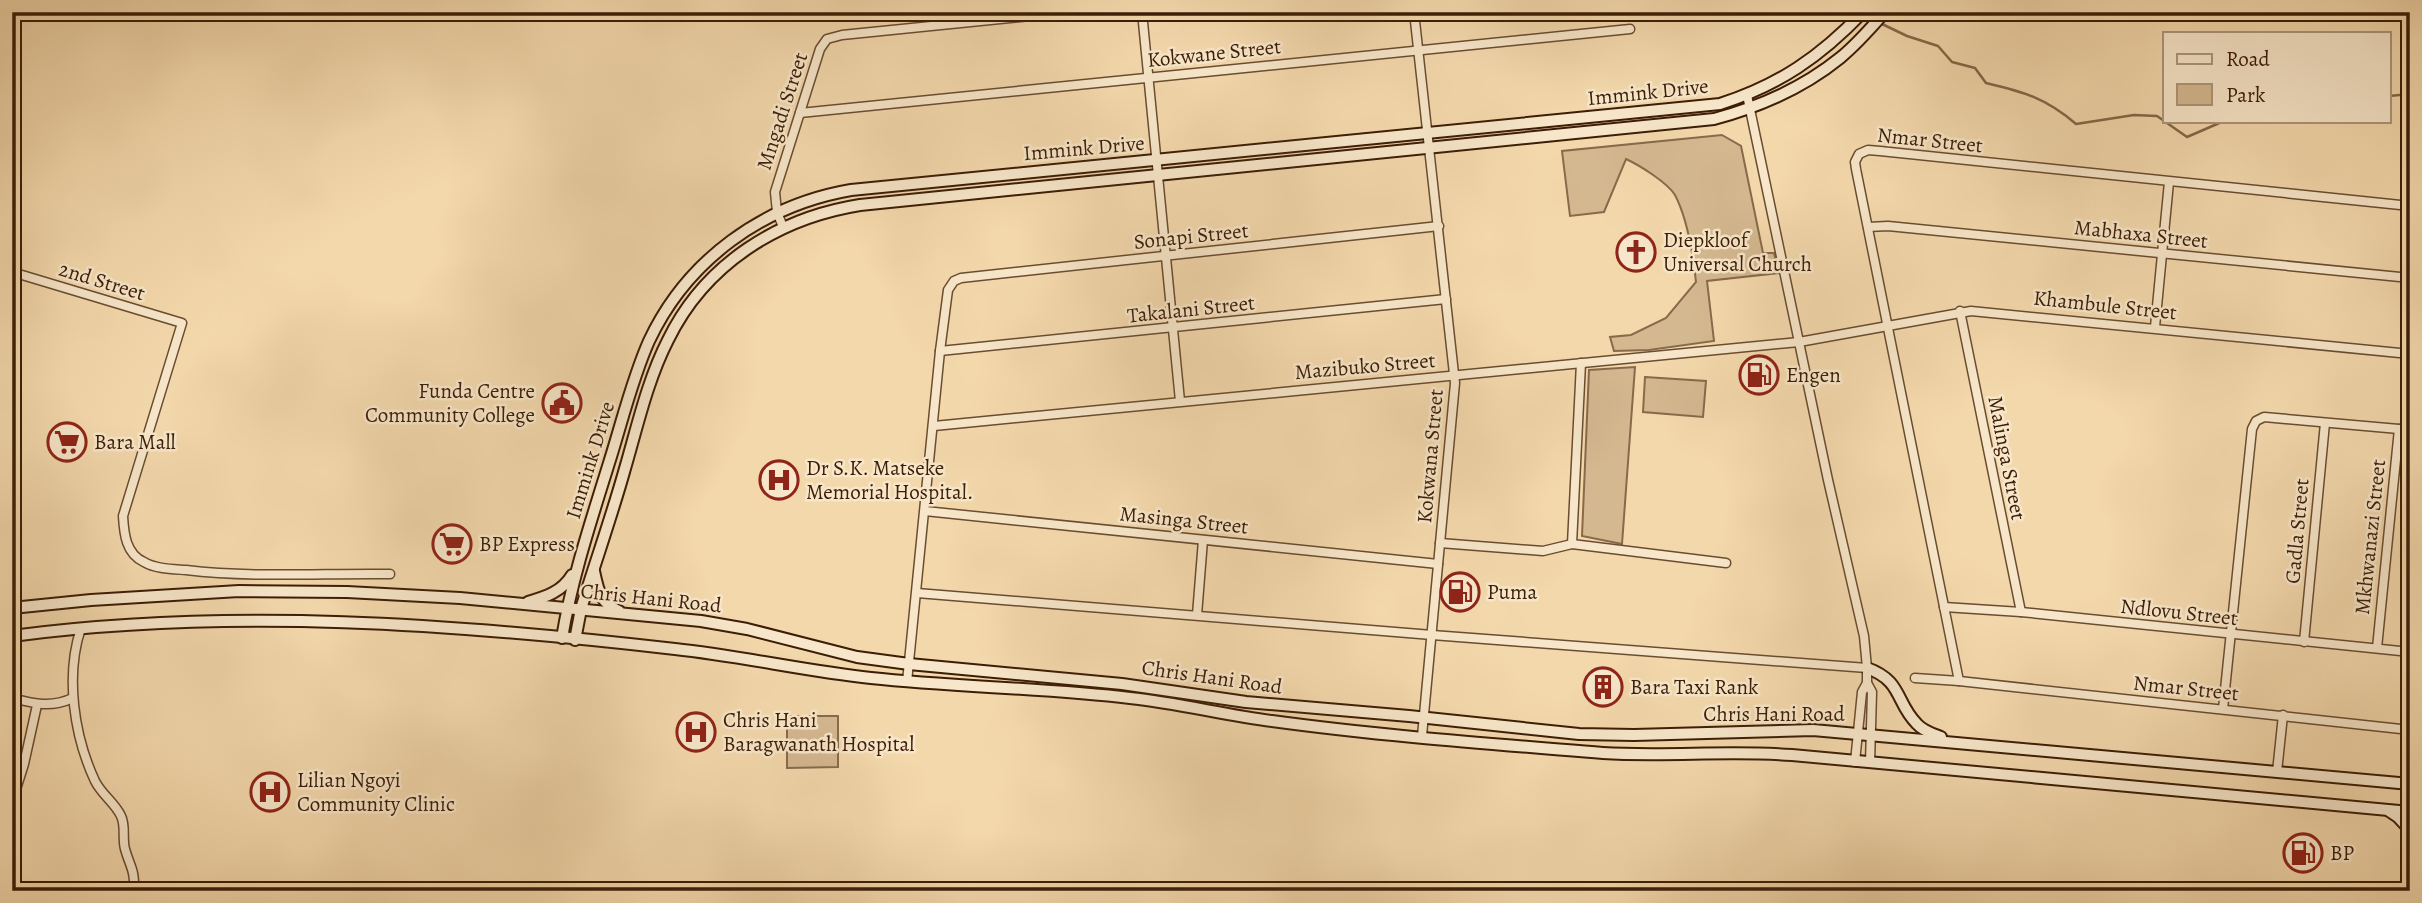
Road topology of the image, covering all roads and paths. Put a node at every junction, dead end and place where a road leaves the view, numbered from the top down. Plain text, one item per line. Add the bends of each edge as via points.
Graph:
1 (1069, 12) edge
2 (1142, 12) edge
3 (1414, 12) edge
4 (1885, 12) edge
5 (1860, 15) edge
6 (1630, 29) dead end
7 (1419, 50) junction
8 (1149, 77) junction
9 (1747, 95) junction
10 (1751, 108) junction
11 (800, 113) junction
12 (1428, 132) junction
13 (1430, 149) junction
14 (1156, 160) junction
15 (1157, 175) junction
16 (2169, 182) junction
17 (2410, 206) edge
18 (776, 212) junction
19 (1439, 226) junction
20 (783, 227) junction
21 (1868, 227) junction
22 (2162, 253) junction
23 (1166, 256) junction
24 (12, 272) edge
25 (2410, 278) edge
26 (1446, 299) junction
27 (1959, 311) junction
28 (1887, 325) junction
29 (2155, 327) junction
30 (1174, 329) junction
31 (1799, 342) junction
32 (940, 351) junction
33 (2410, 354) edge
34 (1581, 363) junction
35 (1454, 375) junction
36 (1180, 401) junction
37 (2325, 423) junction
38 (933, 426) junction
39 (2399, 429) junction
40 (2410, 430) edge
41 (925, 511) junction
42 (1203, 540) junction
43 (1440, 543) junction
44 (1573, 544) junction
45 (1438, 564) junction
46 (1726, 564) dead end
47 (578, 566) junction
48 (594, 568) junction
49 (390, 574) dead end
50 (917, 593) junction
51 (522, 604) junction
52 (1944, 607) junction
53 (12, 608) edge
54 (567, 608) junction
55 (581, 609) junction
56 (2021, 612) junction
57 (626, 614) junction
58 (1197, 615) junction
59 (81, 628) junction
60 (1432, 635) junction
61 (2231, 635) junction
62 (12, 636) edge
63 (562, 638) junction
64 (575, 639) junction
65 (2304, 642) junction
66 (2377, 649) junction
67 (2410, 652) edge
68 (909, 664) junction
69 (1867, 668) junction
70 (1915, 678) dead end
71 (1959, 681) junction
72 (907, 682) junction
73 (1867, 683) junction
74 (12, 698) edge
75 (73, 698) junction
76 (37, 705) junction
77 (2223, 709) junction
78 (2283, 715) junction
79 (1423, 717) junction
80 (2410, 730) edge
81 (1858, 733) junction
82 (1871, 735) junction
83 (1422, 736) junction
84 (1950, 741) junction
85 (1497, 743) junction
86 (1855, 762) junction
87 (1870, 763) junction
88 (2277, 772) junction
89 (2410, 778) edge
90 (2396, 783) junction
91 (2410, 784) edge
92 (12, 802) edge
93 (2386, 809) junction
94 (2410, 812) edge
95 (2410, 830) edge
96 (2410, 877) edge
97 (134, 891) edge
98 (2405, 891) edge

1 - 11 street, Mngadi Street via 832,37 822,44
2 - 8 street
3 - 7 street, Kokwana Street
4 - 10 main road, Immink Drive via 1818,74
5 - 9 main road, Immink Drive via 1823,52 1786,77
6 - 7 street, Kokwane Street
7 - 8 street, Kokwane Street
7 - 12 street, Kokwana Street
8 - 11 street, Kokwane Street
8 - 14 street
9 - 10 street
9 - 12 main road, Immink Drive via 1698,107
10 - 13 main road, Immink Drive via 1693,123
10 - 31 street
11 - 18 street, Mngadi Street via 775,192
12 - 13 street, Kokwana Street
12 - 14 main road, Immink Drive
13 - 15 main road, Immink Drive
13 - 19 street, Kokwana Street
14 - 15 street
14 - 18 main road, Immink Drive via 850,190
15 - 20 main road, Immink Drive via 860,205
15 - 23 street
16 - 17 street, Nmar Street
16 - 21 street, Nmar Street via 1868,150 1855,162
16 - 22 street
18 - 20 street
18 - 47 main road, Immink Drive via 709,258 684,285 655,329
19 - 23 street, Sonapi Street
19 - 26 street, Kokwana Street
20 - 48 main road, Immink Drive via 724,266 694,298 669,338
21 - 22 street, Mabhaxa Street
21 - 28 street, Nmar Street
22 - 25 street, Mabhaxa Street
22 - 29 street
23 - 30 street
23 - 32 street, Sonapi Street via 961,278 950,285
24 - 49 street, 2nd Street via 182,323 123,516 133,555 159,567 217,574
26 - 30 street, Takalani Street
26 - 35 street, Kokwana Street
27 - 28 street, Khambule Street
27 - 29 street, Khambule Street
27 - 56 street, Malinga Street
28 - 31 street, Khambule Street
28 - 52 street, Nmar Street
29 - 33 street, Khambule Street
30 - 32 street, Takalani Street
30 - 36 street
31 - 34 street, Mazibuko Street
31 - 69 street via 1864,636
32 - 38 street
34 - 35 street, Mazibuko Street
34 - 44 street
35 - 36 street, Mazibuko Street
35 - 43 street, Kokwana Street
36 - 38 street, Mazibuko Street
37 - 39 street
37 - 61 street via 2264,417 2253,424
37 - 65 street, Gadla Street
38 - 41 street
39 - 40 street
39 - 66 street, Mkhwanazi Street
41 - 42 street, Masinga Street
41 - 50 street
42 - 45 street, Masinga Street
42 - 58 street
43 - 44 street via 1544,551
43 - 45 street, Kokwana Street
44 - 46 street
45 - 60 street, Kokwana Street
47 - 51 main road via 558,591
47 - 54 main road, Immink Drive
48 - 55 main road, Immink Drive
48 - 57 main road via 604,601
50 - 58 street
50 - 68 street
51 - 53 main road, Chris Hani Road via 286,590
51 - 54 main road, Chris Hani Road
52 - 56 street, Ndlovu Street
52 - 71 street, Nmar Street
54 - 55 main road, Chris Hani Road
54 - 63 main road, Immink Drive
55 - 57 main road, Chris Hani Road
55 - 64 main road, Immink Drive
56 - 61 street, Ndlovu Street
57 - 68 main road, Chris Hani Road via 747,629 857,657
58 - 60 street
59 - 62 main road, Chris Hani Road
59 - 63 main road, Chris Hani Road via 358,622
59 - 75 street via 72,662
60 - 69 street
60 - 79 street, Kokwana Street
61 - 65 street, Ndlovu Street
61 - 77 street
63 - 64 main road, Chris Hani Road
64 - 72 main road, Chris Hani Road
65 - 66 street, Ndlovu Street
66 - 67 street, Ndlovu Street
68 - 72 street
68 - 79 main road, Chris Hani Road
69 - 73 street
69 - 84 main road via 1889,680 1919,726
70 - 71 street, Nmar Street
71 - 77 street, Nmar Street
72 - 83 main road, Chris Hani Road via 1132,698 1270,721
73 - 81 street
73 - 82 street via 1872,692
74 - 76 street
75 - 76 street
75 - 97 street via 90,769 121,816
76 - 92 street
77 - 78 street, Nmar Street
78 - 80 street, Nmar Street
78 - 88 street
79 - 81 main road, Chris Hani Road via 1597,735
79 - 83 street, Kokwana Street
79 - 85 main road via 1427,727 1435,730
81 - 82 main road, Chris Hani Road
81 - 86 street
82 - 84 main road, Chris Hani Road
82 - 87 street
83 - 85 main road, Chris Hani Road
84 - 88 main road, Chris Hani Road
85 - 86 main road, Chris Hani Road via 1622,754 1750,752
86 - 87 main road, Chris Hani Road
87 - 93 main road, Chris Hani Road
88 - 90 main road, Chris Hani Road
89 - 90 main road
90 - 91 main road, Chris Hani Road
93 - 94 main road, Chris Hani Road
93 - 95 main road
96 - 98 main road

